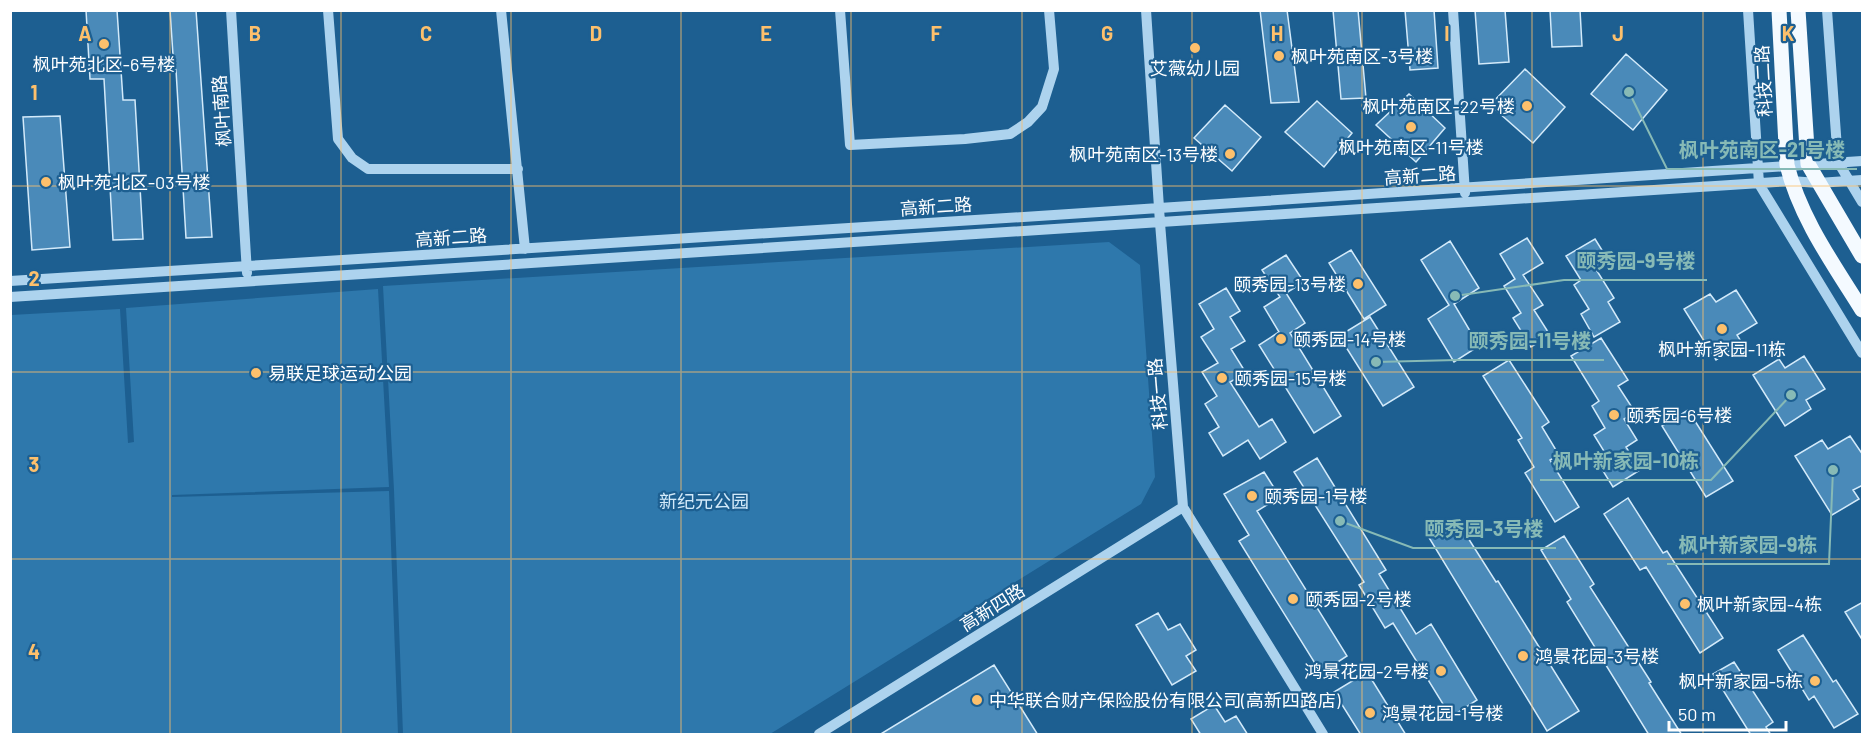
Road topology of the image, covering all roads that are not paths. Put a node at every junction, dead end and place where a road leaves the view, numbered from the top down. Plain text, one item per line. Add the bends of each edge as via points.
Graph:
1 (231, 10) edge
2 (328, 10) edge
3 (501, 10) edge
4 (840, 10) edge
5 (1049, 10) edge
6 (1146, 10) edge
7 (1453, 10) edge
8 (1748, 10) edge
9 (1779, 10) edge
10 (1798, 10) edge
11 (1827, 10) edge
12 (1863, 161) edge
13 (1838, 162) junction
14 (1808, 164) junction
15 (1787, 165) junction
16 (1758, 168) junction
17 (518, 169) junction
18 (1863, 180) edge
19 (1791, 181) junction
20 (1850, 181) junction
21 (1759, 183) junction
22 (1818, 183) junction
23 (1465, 188) junction
24 (1863, 202) edge
25 (1466, 203) junction
26 (1159, 208) junction
27 (1160, 223) junction
28 (525, 249) junction
29 (1863, 256) edge
30 (247, 267) junction
31 (10, 281) edge
32 (248, 282) junction
33 (10, 297) edge
34 (1863, 310) edge
35 (1863, 353) edge
36 (1182, 507) junction
37 (819, 735) edge
38 (1323, 735) edge

1 - 30 street, 枫叶南路
2 - 17 street via 338,139 352,158 368,169
3 - 17 street
4 - 5 street via 850,146 1010,134 1028,122 1042,107 1054,69
6 - 26 street, 科技一路
7 - 23 street
8 - 16 street
9 - 15 main road, 科技二路
10 - 14 main road
11 - 13 street
12 - 13 street, 高新二路
13 - 14 street, 高新二路
13 - 20 street
14 - 15 street, 高新二路
14 - 22 main road
15 - 16 street, 高新二路
15 - 19 main road, 科技二路
16 - 21 street
16 - 23 street, 高新二路
17 - 28 street
18 - 20 street, 高新二路
19 - 21 street, 高新二路
19 - 22 street, 高新二路
19 - 34 main road, 科技二路 via 1817,237
20 - 22 street, 高新二路
20 - 24 street
21 - 25 street, 高新二路
21 - 35 street
22 - 29 main road
23 - 25 street
23 - 26 street, 高新二路
25 - 27 street, 高新二路
26 - 27 street, 科技一路
26 - 28 street, 高新二路
27 - 32 street, 高新二路
27 - 36 street, 科技一路
28 - 30 street, 高新二路
30 - 31 street, 高新二路
30 - 32 street, 枫叶南路
32 - 33 street, 高新二路
36 - 37 street, 高新四路
36 - 38 street, 科技一路

